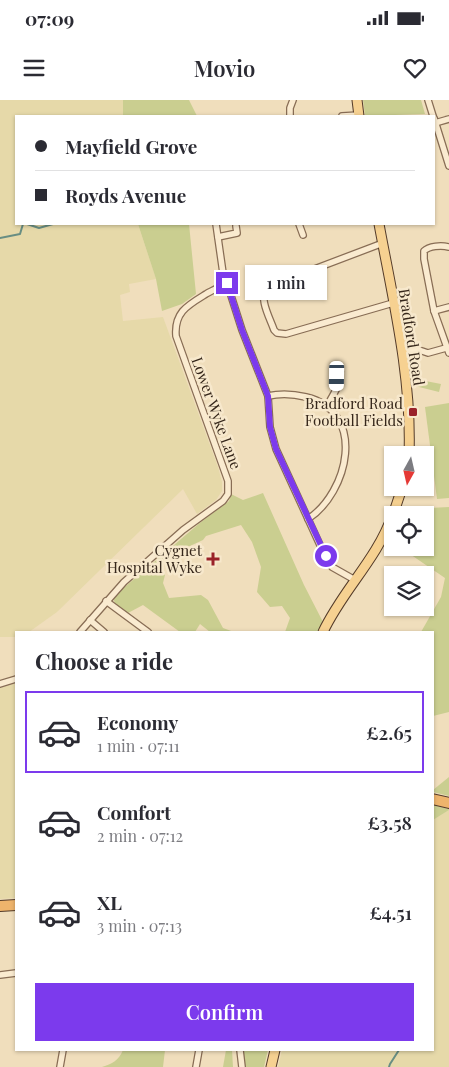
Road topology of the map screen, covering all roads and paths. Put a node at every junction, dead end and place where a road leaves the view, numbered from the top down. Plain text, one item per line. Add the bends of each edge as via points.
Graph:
1 (293, 100) edge
2 (357, 100) edge
3 (428, 100) edge
4 (290, 115) edge
5 (359, 115) edge
6 (433, 115) edge
7 (435, 119) edge
8 (449, 119) edge
9 (435, 122) edge
10 (449, 166) edge
11 (216, 225) edge
12 (299, 225) edge
13 (379, 225) edge
14 (236, 226) dead end
15 (303, 235) dead end
16 (218, 237) junction
17 (383, 243) junction
18 (449, 247) edge
19 (221, 280) junction
20 (393, 303) junction
21 (449, 307) edge
22 (434, 311) junction
23 (401, 350) junction
24 (448, 351) edge
25 (340, 372) dead end
26 (268, 396) junction
27 (327, 406) junction
28 (409, 446) edge
29 (308, 519) junction
30 (384, 537) edge
31 (355, 580) junction
32 (106, 601) junction
33 (90, 620) junction
34 (81, 631) edge
35 (103, 631) edge
36 (147, 631) edge
37 (324, 631) edge
38 (15, 679) edge
39 (0, 684) edge
40 (434, 799) edge
41 (449, 803) edge
42 (15, 905) edge
43 (0, 906) edge
44 (15, 973) edge
45 (0, 975) edge
46 (63, 1051) edge
47 (199, 1051) edge
48 (240, 1051) edge
49 (275, 1051) edge
50 (60, 1067) edge
51 (196, 1067) edge
52 (242, 1067) edge
53 (271, 1067) edge

1 - 4 street
2 - 5 main road
3 - 6 street
7 - 8 street
9 - 10 street
11 - 16 street
12 - 15 street
13 - 17 main road, Bradford Road
14 - 16 street via 238,236
16 - 19 street
17 - 20 main road, Bradford Road
17 - 20 street via 274,284 264,290 264,299 274,330 286,334
18 - 22 street via 443,245 424,251
19 - 26 street via 227,283
19 - 32 street, Lower Wyke Lane via 217,288 180,313 176,336 228,481 228,494 183,530
20 - 23 main road, Bradford Road
21 - 22 street
22 - 24 street
23 - 24 street
23 - 28 main road, Bradford Road via 410,410
25 - 27 street via 337,388
26 - 27 street via 298,396
26 - 29 street via 270,427 276,449
27 - 29 street via 337,415 345,432 346,451 333,492
29 - 31 street via 332,567
30 - 31 main road
31 - 37 main road
32 - 33 street, Lower Wyke Lane
32 - 36 street
33 - 34 street, Lower Wyke Lane
33 - 35 street
38 - 39 street
40 - 41 highway
42 - 43 highway
44 - 45 street
46 - 50 street
47 - 51 street
48 - 52 street
49 - 53 main road

